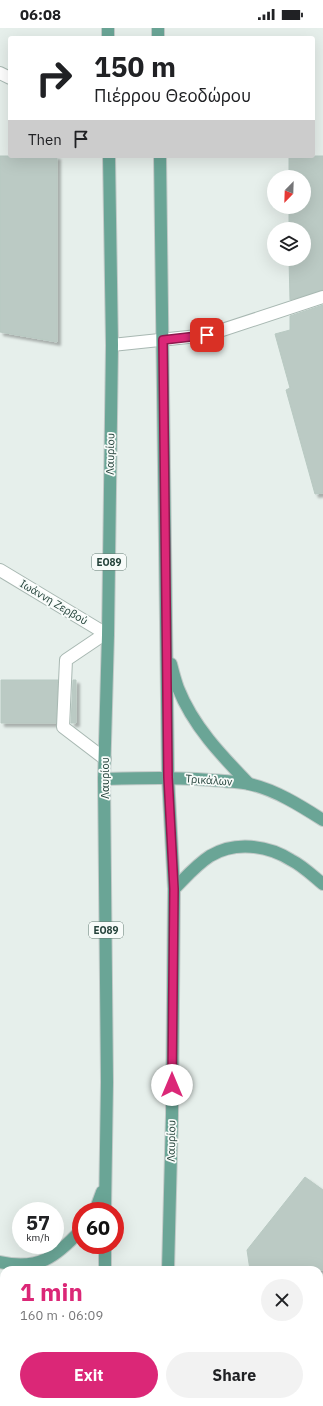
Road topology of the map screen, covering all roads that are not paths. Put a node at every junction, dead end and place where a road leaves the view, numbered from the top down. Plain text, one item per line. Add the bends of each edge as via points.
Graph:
1 (109, 158) edge
2 (160, 158) edge
3 (323, 297) edge
4 (163, 340) junction
5 (112, 345) junction
6 (0, 570) edge
7 (107, 634) junction
8 (167, 651) junction
9 (105, 759) junction
10 (168, 777) junction
11 (104, 779) junction
12 (249, 784) junction
13 (323, 820) edge
14 (323, 884) edge
15 (174, 889) junction
16 (106, 1183) junction
17 (99, 1202) edge
18 (105, 1202) edge
19 (72, 1240) edge
20 (105, 1254) edge
21 (0, 1262) edge
22 (105, 1266) edge
23 (168, 1266) edge

1 - 5 main road, Λαυρίου / ΕΟ89
2 - 4 main road, Λαυρίου
3 - 4 street via 207,335
4 - 5 street
4 - 8 main road, Λαυρίου
5 - 7 main road, Λαυρίου / ΕΟ89
6 - 7 street, Ιωάννη Ζερβού
7 - 9 main road, Λαυρίου / ΕΟ89
7 - 9 street via 66,660 63,728
8 - 10 main road, Λαυρίου
8 - 12 main road via 179,688 200,727
9 - 11 main road, Λαυρίου / ΕΟ89
10 - 11 main road, Τρικάλων
10 - 12 main road, Τρικάλων
10 - 15 main road, Λαυρίου
11 - 16 main road, Λαυρίου / ΕΟ89
12 - 13 main road, Τρικάλων via 276,793
14 - 15 main road via 292,860 271,850 251,846 230,848 211,856 199,864
15 - 23 main road, Λαυρίου
16 - 17 main road
16 - 18 main road, Λαυρίου / ΕΟ89
19 - 21 main road via 52,1257 37,1264
20 - 22 main road

